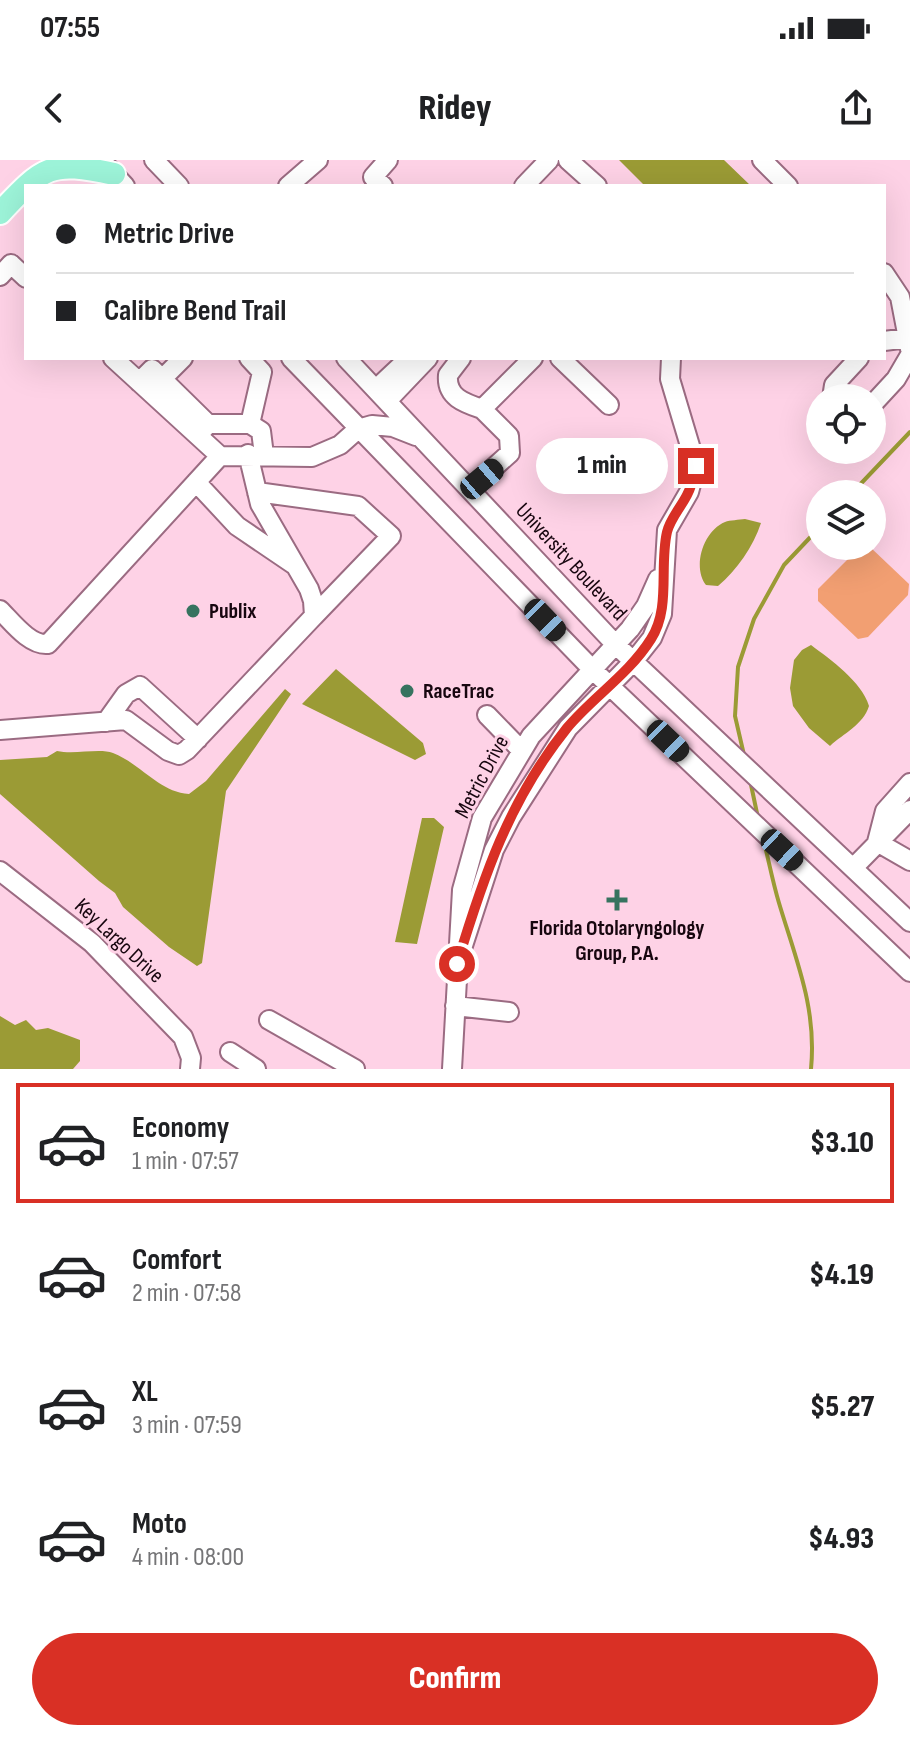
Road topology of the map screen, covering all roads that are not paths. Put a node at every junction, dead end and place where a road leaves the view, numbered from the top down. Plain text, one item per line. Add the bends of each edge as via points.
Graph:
1 (30, 160) edge
2 (154, 160) edge
3 (318, 160) edge
4 (388, 160) edge
5 (549, 160) edge
6 (568, 160) edge
7 (762, 160) edge
8 (113, 173) edge
9 (29, 184) edge
10 (177, 184) edge
11 (290, 184) edge
12 (381, 184) edge
13 (526, 184) edge
14 (595, 184) edge
15 (786, 184) edge
16 (24, 189) edge
17 (0, 192) edge
18 (0, 213) edge
19 (0, 276) edge
20 (24, 276) edge
21 (886, 276) edge
22 (886, 341) edge
23 (909, 347) edge
24 (115, 360) edge
25 (181, 360) edge
26 (251, 360) edge
27 (293, 360) edge
28 (348, 360) edge
29 (408, 360) edge
30 (426, 360) edge
31 (459, 360) edge
32 (530, 360) edge
33 (562, 360) edge
34 (671, 360) edge
35 (857, 360) edge
36 (162, 379) junction
37 (139, 382) junction
38 (835, 384) edge
39 (886, 389) edge
40 (382, 395) junction
41 (609, 405) dead end
42 (482, 409) junction
43 (250, 424) junction
44 (358, 429) junction
45 (203, 430) junction
46 (423, 439) junction
47 (256, 455) junction
48 (220, 456) junction
49 (196, 482) junction
50 (470, 489) junction
51 (257, 492) junction
52 (296, 566) junction
53 (663, 569) junction
54 (0, 610) edge
55 (314, 616) junction
56 (616, 645) junction
57 (633, 662) junction
58 (593, 670) junction
59 (610, 686) junction
60 (487, 715) dead end
61 (106, 722) junction
62 (0, 730) edge
63 (198, 739) junction
64 (522, 751) junction
65 (910, 783) edge
66 (910, 810) edge
67 (482, 818) junction
68 (505, 828) junction
69 (877, 842) junction
70 (910, 861) edge
71 (853, 868) junction
72 (0, 871) edge
73 (910, 922) edge
74 (457, 964) junction
75 (910, 972) edge
76 (455, 1006) junction
77 (509, 1012) dead end
78 (269, 1020) dead end
79 (230, 1052) dead end
80 (190, 1064) edge
81 (256, 1069) edge
82 (355, 1069) edge
83 (452, 1069) edge

1 - 17 main road
2 - 10 street
3 - 11 street
4 - 12 street via 373,177
5 - 13 street
6 - 14 street
7 - 15 street
8 - 9 main road via 63,164 43,170
16 - 18 main road
19 - 20 street via 11,264
21 - 23 street via 900,297
22 - 23 street
23 - 39 street via 905,367
24 - 37 street
25 - 36 street
26 - 43 street via 262,372
27 - 44 street
28 - 40 street, University Boulevard
29 - 40 street
30 - 40 street
31 - 42 street via 448,375 450,390
32 - 42 street
33 - 41 street
34 - 53 street via 670,379 696,466 689,492 667,530
35 - 38 street
36 - 37 street via 152,369
36 - 45 street
37 - 45 street
40 - 46 street, University Boulevard
42 - 50 street via 509,436 510,453
43 - 45 street
43 - 47 street via 261,431
44 - 46 street via 393,427
44 - 47 street via 340,445 312,457
44 - 58 street
45 - 48 street
46 - 50 street, University Boulevard
47 - 48 street
47 - 51 street
48 - 49 street
49 - 52 street via 237,526
49 - 54 street via 48,644 32,640
50 - 56 street, University Boulevard
51 - 52 street
51 - 55 street via 358,506 391,536
52 - 55 street via 309,589
53 - 56 street, Metric Drive via 646,606
53 - 57 street, Metric Drive via 662,614
55 - 63 street
56 - 57 street, University Boulevard
56 - 58 street, Metric Drive
57 - 59 street, Metric Drive
57 - 71 street, University Boulevard
58 - 59 street
58 - 64 street, Metric Drive
59 - 68 street, Metric Drive via 568,728
59 - 75 street
60 - 64 street
61 - 62 street
61 - 63 street via 126,720 179,755
61 - 63 street via 126,694 140,686
64 - 67 street, Metric Drive
65 - 69 street via 885,811
66 - 69 street
67 - 68 street
67 - 74 street, Metric Drive via 462,890
68 - 74 street, Metric Drive
69 - 70 street
69 - 71 street
71 - 73 street, University Boulevard
72 - 80 street, Key Largo Drive via 92,943 183,1037
74 - 76 street, Metric Drive
76 - 77 street
76 - 83 street, Metric Drive
78 - 82 street
79 - 81 street

